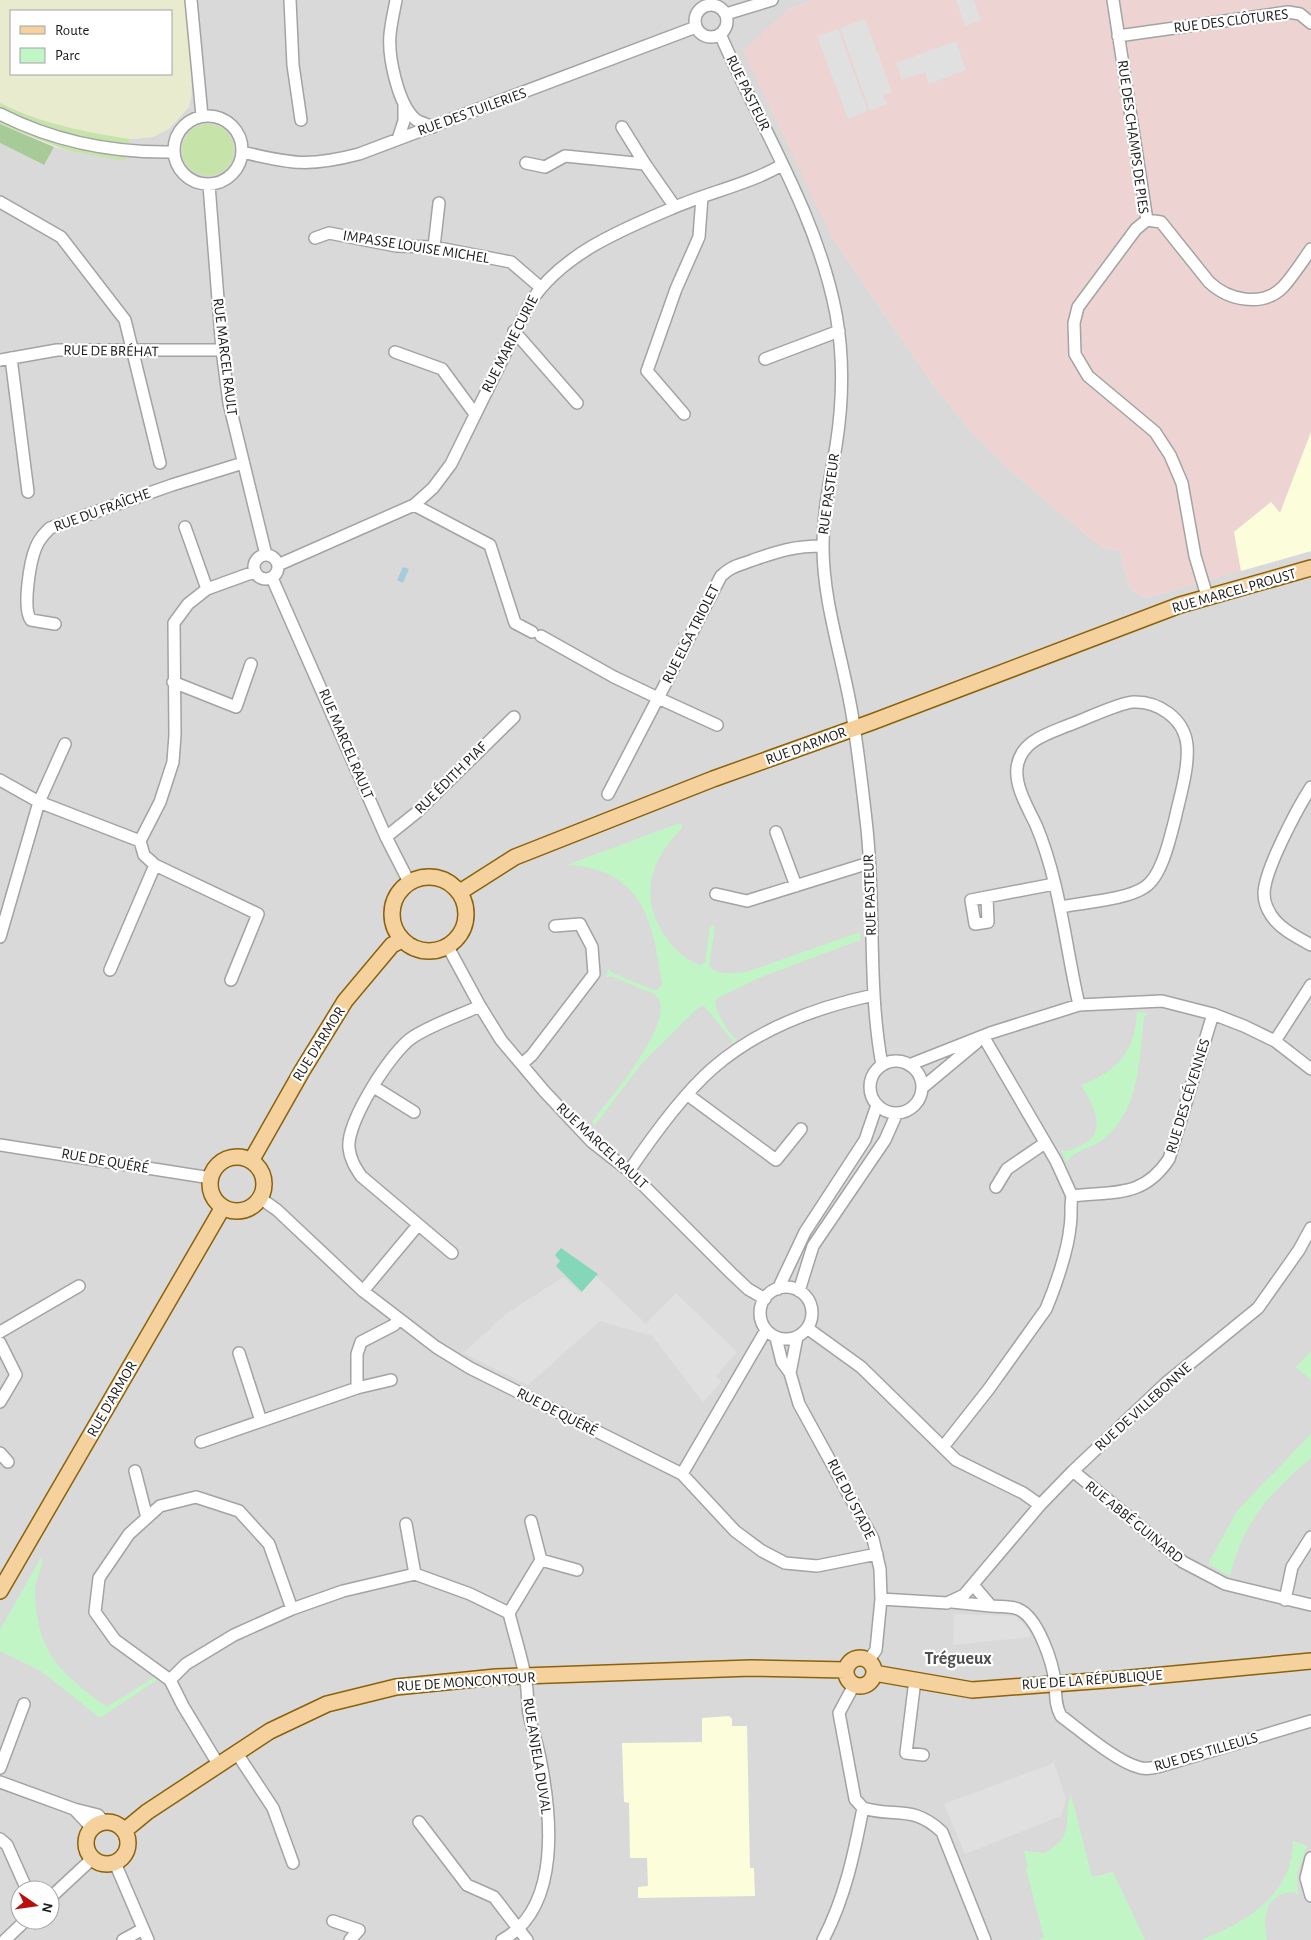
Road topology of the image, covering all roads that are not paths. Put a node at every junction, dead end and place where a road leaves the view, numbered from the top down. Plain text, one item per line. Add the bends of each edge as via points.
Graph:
1 (191, 0) edge
2 (290, 0) edge
3 (396, 0) edge
4 (772, 0) edge
5 (1113, 0) edge
6 (702, 3) edge
7 (726, 14) junction
8 (1311, 22) edge
9 (696, 27) junction
10 (720, 34) junction
11 (1118, 36) junction
12 (404, 105) junction
13 (0, 114) edge
14 (202, 116) junction
15 (301, 120) dead end
16 (622, 126) dead end
17 (433, 127) junction
18 (398, 139) junction
19 (173, 152) junction
20 (242, 152) junction
21 (526, 164) dead end
22 (645, 164) junction
23 (782, 165) junction
24 (210, 185) junction
25 (702, 197) junction
26 (0, 202) edge
27 (439, 203) dead end
28 (675, 207) junction
29 (1147, 220) junction
30 (315, 238) dead end
31 (434, 247) junction
32 (1311, 250) edge
33 (540, 287) junction
34 (514, 331) junction
35 (839, 331) junction
36 (222, 350) junction
37 (131, 352) junction
38 (395, 352) dead end
39 (6, 359) edge
40 (765, 359) dead end
41 (577, 403) dead end
42 (475, 414) junction
43 (684, 414) dead end
44 (160, 463) dead end
45 (243, 463) junction
46 (28, 492) dead end
47 (414, 504) junction
48 (185, 527) dead end
49 (823, 546) junction
50 (266, 555) junction
51 (278, 565) junction
52 (1311, 568) edge
53 (254, 572) junction
54 (272, 578) junction
55 (207, 589) junction
56 (1207, 596) junction
57 (1158, 614) joint
58 (55, 624) dead end
59 (251, 664) dead end
60 (173, 682) junction
61 (658, 698) junction
62 (514, 718) dead end
63 (717, 725) dead end
64 (854, 728) junction
65 (65, 744) dead end
66 (0, 780) edge
67 (1311, 788) edge
68 (608, 794) dead end
69 (39, 802) junction
70 (776, 832) dead end
71 (386, 837) junction
72 (140, 841) junction
73 (869, 863) junction
74 (156, 865) junction
75 (409, 882) junction
76 (1054, 884) junction
77 (796, 886) junction
78 (460, 892) junction
79 (716, 894) dead end
80 (986, 897) dead end
81 (1061, 907) junction
82 (555, 926) dead end
83 (0, 937) edge
84 (402, 940) junction
85 (1311, 945) edge
86 (448, 947) junction
87 (110, 970) dead end
88 (230, 980) dead end
89 (1311, 985) edge
90 (874, 995) junction
91 (1079, 1004) junction
92 (480, 1006) junction
93 (1213, 1014) junction
94 (983, 1036) junction
95 (1276, 1041) junction
96 (522, 1064) junction
97 (882, 1065) junction
98 (909, 1065) junction
99 (1311, 1069) edge
100 (374, 1087) junction
101 (922, 1088) junction
102 (688, 1095) junction
103 (877, 1105) junction
104 (414, 1112) dead end
105 (896, 1113) junction
106 (801, 1129) dead end
107 (1045, 1144) junction
108 (0, 1145) edge
109 (251, 1161) junction
110 (629, 1171) junction
111 (211, 1178) junction
112 (996, 1187) dead end
113 (1072, 1196) junction
114 (260, 1198) junction
115 (223, 1207) junction
116 (418, 1225) junction
117 (1311, 1228) edge
118 (452, 1253) dead end
119 (79, 1286) dead end
120 (778, 1289) junction
121 (363, 1291) junction
122 (799, 1291) junction
123 (765, 1299) junction
124 (398, 1320) junction
125 (807, 1328) junction
126 (766, 1330) junction
127 (0, 1332) edge
128 (796, 1337) junction
129 (776, 1338) junction
130 (0, 1343) edge
131 (240, 1353) dead end
132 (790, 1373) junction
133 (391, 1380) dead end
134 (357, 1388) junction
135 (0, 1402) edge
136 (261, 1421) junction
137 (201, 1442) dead end
138 (943, 1447) junction
139 (136, 1472) dead end
140 (1073, 1472) junction
141 (682, 1474) junction
142 (1040, 1505) junction
143 (147, 1518) junction
144 (531, 1521) dead end
145 (406, 1524) dead end
146 (1311, 1537) edge
147 (876, 1554) junction
148 (541, 1560) junction
149 (577, 1570) dead end
150 (415, 1574) junction
151 (974, 1586) junction
152 (0, 1591) edge
153 (881, 1599) junction
154 (1285, 1600) junction
155 (952, 1602) junction
156 (1311, 1605) edge
157 (992, 1606) junction
158 (292, 1609) junction
159 (509, 1614) junction
160 (1311, 1661) edge
161 (871, 1667) junction
162 (846, 1670) junction
163 (526, 1677) junction
164 (170, 1680) junction
165 (915, 1680) junction
166 (1055, 1682) junction
167 (854, 1685) junction
168 (24, 1704) dead end
169 (1311, 1722) edge
170 (236, 1752) junction
171 (923, 1755) dead end
172 (218, 1764) junction
173 (0, 1768) edge
174 (0, 1782) edge
175 (863, 1808) junction
176 (419, 1822) dead end
177 (99, 1826) junction
178 (124, 1831) junction
179 (0, 1840) edge
180 (93, 1858) junction
181 (1311, 1858) edge
182 (115, 1863) junction
183 (293, 1863) dead end
184 (23, 1880) edge
185 (60, 1889) edge
186 (1311, 1896) edge
187 (333, 1921) dead end
188 (518, 1928) junction
189 (143, 1929) junction
190 (16, 1930) edge
191 (5, 1940) edge
192 (123, 1940) edge
193 (148, 1940) edge
194 (350, 1940) edge
195 (502, 1940) edge
196 (527, 1940) edge
197 (823, 1940) edge
198 (985, 1940) edge

1 - 14 street
2 - 15 street via 293,64
3 - 12 street via 390,37 397,84
4 - 7 street
5 - 11 street, RUE DES CHAMPS DE PIES
6 - 7 street via 718,6
6 - 9 street
7 - 10 street via 727,23
8 - 11 street, RUE DES CLÔTURES via 1300,14 1288,12
9 - 10 street via 705,35
9 - 17 street, RUE DES TUILERIES
10 - 23 street, RUE PASTEUR
11 - 29 street, RUE DES CHAMPS DE PIES
12 - 17 street via 417,121
12 - 18 street via 404,120
13 - 19 street via 61,139 134,150
14 - 19 street via 181,128
14 - 20 street via 215,116 235,129 241,140
16 - 22 street
17 - 18 street, RUE DES TUILERIES
18 - 20 street, RUE DES TUILERIES via 359,154 314,163 284,162
19 - 24 street via 176,165 184,176 196,183
20 - 24 street via 232,175
21 - 22 street via 545,167 566,156
22 - 28 street
23 - 25 street, RUE MARIE CURIE
23 - 35 street, RUE PASTEUR via 800,201 822,260
24 - 36 street, RUE MARCEL RAULT
25 - 28 street, RUE MARIE CURIE
25 - 43 street via 699,237 676,289 647,371
26 - 37 street via 61,237 125,320
27 - 31 street
28 - 33 street, RUE MARIE CURIE via 596,244 555,272
29 - 32 street via 1161,222 1209,282 1235,298 1260,298 1282,288
29 - 56 street, RUE DES CHAMPS DE PIES via 1136,229 1078,307 1074,324 1075,354 1088,376 1154,432 1170,455 1182,483 1195,556
30 - 31 street, IMPASSE LOUISE MICHEL via 329,233 396,246
31 - 33 street, IMPASSE LOUISE MICHEL via 511,262
33 - 34 street, RUE MARIE CURIE
34 - 41 street
34 - 42 street, RUE MARIE CURIE
35 - 40 street
35 - 49 street, RUE PASTEUR via 842,394 824,512
36 - 37 street, RUE DE BRÉHAT
36 - 45 street, RUE MARCEL RAULT via 228,403
37 - 39 street, RUE DE BRÉHAT via 57,350
37 - 44 street
38 - 42 street via 442,369
39 - 46 street
42 - 47 street, RUE MARIE CURIE via 451,464 433,488
45 - 50 street, RUE MARCEL RAULT
45 - 58 street, RUE DU FRAÎCHE via 50,528 35,548 26,608 31,620
47 - 51 street, RUE MARIE CURIE
47 - 61 street, RUE ELSA TRIOLET via 490,545 515,623
48 - 55 street
49 - 61 street, RUE ELSA TRIOLET via 774,551 732,566 721,576
49 - 64 street, RUE PASTEUR via 830,609
50 - 51 street via 274,558
50 - 53 street via 255,561
51 - 54 street
52 - 56 main road, RUE MARCEL PROUST
53 - 54 street via 261,579
53 - 55 street
54 - 71 street, RUE MARCEL RAULT
55 - 60 street via 188,604 174,623
56 - 57 main road, RUE MARCEL PROUST
57 - 64 main road, RUE D'ARMOR
59 - 60 street via 236,707
60 - 72 street via 173,762 160,802
61 - 63 street
61 - 68 street
62 - 71 street, RUE ÉDITH PIAF via 416,813
64 - 73 street, RUE PASTEUR via 867,822
64 - 78 main road, RUE D'ARMOR via 578,831 516,857
65 - 69 street
66 - 69 street
67 - 85 street via 1281,846 1264,893 1265,904 1281,927
69 - 72 street
69 - 83 street
70 - 77 street
71 - 75 street, RUE MARCEL RAULT
72 - 74 street via 144,855
73 - 77 street
73 - 90 street, RUE PASTEUR
74 - 87 street
74 - 88 street via 258,914
75 - 78 main road via 425,877 442,878
75 - 84 main road via 398,894 392,910 396,931
76 - 80 street
76 - 81 street
76 - 81 street via 1037,828 1018,785 1020,757 1038,737 1131,702 1162,708 1180,726 1187,744 1180,796 1157,874 1147,886 1134,893
77 - 79 street via 747,901
78 - 86 main road via 466,903 467,916 461,934
81 - 91 street
82 - 96 street via 580,924 592,947 594,974
84 - 86 main road via 424,951
84 - 109 main road, RUE D'ARMOR via 392,945 345,1001
86 - 92 street, RUE MARCEL RAULT
89 - 95 street
90 - 97 street, RUE PASTEUR
90 - 102 street via 804,1016 765,1033 712,1069
91 - 93 street via 1162,1001
91 - 94 street
92 - 96 street, RUE MARCEL RAULT via 501,1040
92 - 100 street via 412,1038 394,1053
93 - 95 street
93 - 113 street, RUE DES CÉVENNES via 1169,1159 1160,1173 1137,1189
94 - 98 street
94 - 101 street
94 - 107 street
95 - 99 street
96 - 110 street, RUE MARCEL RAULT via 592,1142
97 - 98 street via 896,1061
97 - 103 street via 870,1083
98 - 101 street via 918,1075
100 - 104 street
100 - 116 street via 351,1128 349,1147 352,1162 361,1176
101 - 105 street via 916,1103 904,1112
102 - 106 street via 776,1160
102 - 110 street
103 - 105 street
103 - 120 street via 865,1140 805,1232
105 - 122 street via 885,1140 813,1246
107 - 112 street via 1007,1169
107 - 113 street
108 - 111 street, RUE DE QUÉRÉ
109 - 111 main road via 235,1157 226,1159
109 - 114 main road via 262,1174
110 - 123 street, RUE MARCEL RAULT via 748,1289
111 - 115 main road via 212,1195
113 - 138 street via 1070,1228 1046,1309
114 - 115 main road via 239,1211
114 - 121 street, RUE DE QUÉRÉ
115 - 152 main road, RUE D'ARMOR
116 - 118 street
116 - 121 street
117 - 140 street, RUE DE VILLEBONNE via 1258,1308 1166,1383
119 - 127 street
120 - 122 street
120 - 123 street
121 - 124 street, RUE DE QUÉRÉ
122 - 125 street via 806,1297 812,1312
123 - 126 street via 760,1315
124 - 134 street via 361,1342 357,1354
124 - 141 street, RUE DE QUÉRÉ via 470,1368
125 - 128 street
125 - 138 street via 861,1367
126 - 129 street
126 - 141 street
128 - 129 street
128 - 132 street
129 - 132 street, RUE DU STADE via 782,1362
130 - 135 street via 16,1375
131 - 136 street
132 - 147 street, RUE DU STADE via 799,1404 873,1539
133 - 134 street
134 - 136 street
136 - 137 street
138 - 142 street via 956,1460 1023,1493
139 - 143 street
140 - 142 street, RUE DE VILLEBONNE
140 - 154 street, RUE ABBÉ GUINARD via 1183,1562 1225,1584
141 - 147 street, RUE DE QUÉRÉ via 735,1530 762,1551 785,1563 816,1566
142 - 151 street, RUE DE VILLEBONNE
143 - 158 street via 160,1506 196,1497 239,1511 269,1544
143 - 164 street via 129,1534 99,1578 95,1612 115,1640
144 - 148 street
145 - 150 street
146 - 154 street via 1292,1567
147 - 153 street, RUE DU STADE
148 - 149 street
148 - 159 street
150 - 158 street via 343,1591
150 - 159 street via 470,1594
151 - 155 street, RUE DE VILLEBONNE
151 - 157 street
153 - 155 street, RUE DES TILLEULS
153 - 161 street, RUE DU STADE
154 - 156 street, RUE ABBÉ GUINARD
155 - 157 street, RUE DES TILLEULS
157 - 166 street, RUE DES TILLEULS via 1018,1609 1028,1616 1041,1636
158 - 164 street via 226,1640 186,1664
159 - 163 street, RUE ANJELA DUVAL
160 - 166 main road, RUE DE LA RÉPUBLIQUE
161 - 162 main road via 855,1659
161 - 165 main road, RUE DE LA RÉPUBLIQUE
161 - 167 main road via 872,1679 866,1685
162 - 163 main road, RUE DE MONCONTOUR via 751,1668
162 - 167 main road via 847,1679
163 - 170 main road, RUE DE MONCONTOUR via 396,1687 327,1704 270,1731
163 - 188 street, RUE ANJELA DUVAL via 529,1713 547,1801 548,1861 546,1877 533,1909
164 - 172 street
165 - 166 main road, RUE DE LA RÉPUBLIQUE via 972,1690
165 - 171 street via 906,1753
166 - 169 street, RUE DES TILLEULS via 1057,1709 1061,1716 1136,1767 1161,1766
167 - 175 street via 839,1713 855,1799
168 - 173 street
170 - 172 main road, RUE DE MONCONTOUR
170 - 183 street via 273,1808
172 - 178 main road, RUE DE MONCONTOUR
174 - 177 street via 98,1815
175 - 197 street via 852,1867
175 - 198 street via 915,1814 942,1832
176 - 188 street via 467,1885 494,1897
177 - 178 main road via 112,1823
177 - 180 main road via 89,1834 87,1846
178 - 182 main road via 127,1849
179 - 184 street via 7,1845
180 - 182 main road via 103,1864
180 - 185 street
181 - 186 street via 1306,1878
182 - 189 street
187 - 194 street via 359,1930
188 - 195 street, RUE ANJELA DUVAL
188 - 196 street
189 - 192 street
189 - 193 street
190 - 191 street

